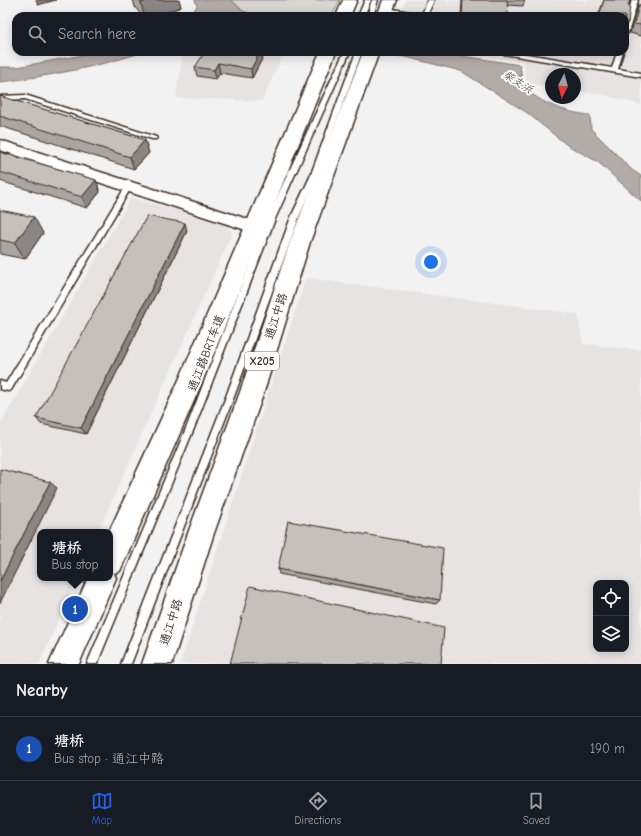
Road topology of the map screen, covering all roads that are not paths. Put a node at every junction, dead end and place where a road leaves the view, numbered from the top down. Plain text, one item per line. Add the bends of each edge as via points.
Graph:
1 (350, 0) edge
2 (368, 0) edge
3 (375, 0) edge
4 (431, 0) edge
5 (635, 0) edge
6 (386, 9) edge
7 (345, 12) edge
8 (363, 12) edge
9 (371, 12) edge
10 (402, 12) edge
11 (426, 12) edge
12 (629, 20) edge
13 (326, 56) edge
14 (345, 56) edge
15 (364, 56) edge
16 (364, 56) edge
17 (530, 56) edge
18 (619, 56) edge
19 (615, 69) junction
20 (641, 75) edge
21 (0, 98) edge
22 (154, 138) dead end
23 (0, 145) edge
24 (129, 186) junction
25 (255, 226) junction
26 (0, 385) edge
27 (113, 554) edge
28 (101, 581) edge
29 (64, 664) edge
30 (92, 664) edge
31 (126, 664) edge
32 (157, 664) edge

1 - 7 main road
2 - 8 lane
3 - 9 lane
4 - 11 lane
5 - 12 lane
6 - 10 lane
13 - 25 main road
14 - 30 lane, 通江路BRT车道 via 271,219 191,426
15 - 31 lane via 295,217 228,401
16 - 32 main road, 通江中路 / X205 via 252,392
17 - 19 lane
18 - 19 lane
19 - 20 lane
21 - 22 lane via 25,96
23 - 24 street
24 - 25 street
24 - 26 lane via 8,387
25 - 27 main road via 191,380
28 - 29 main road

